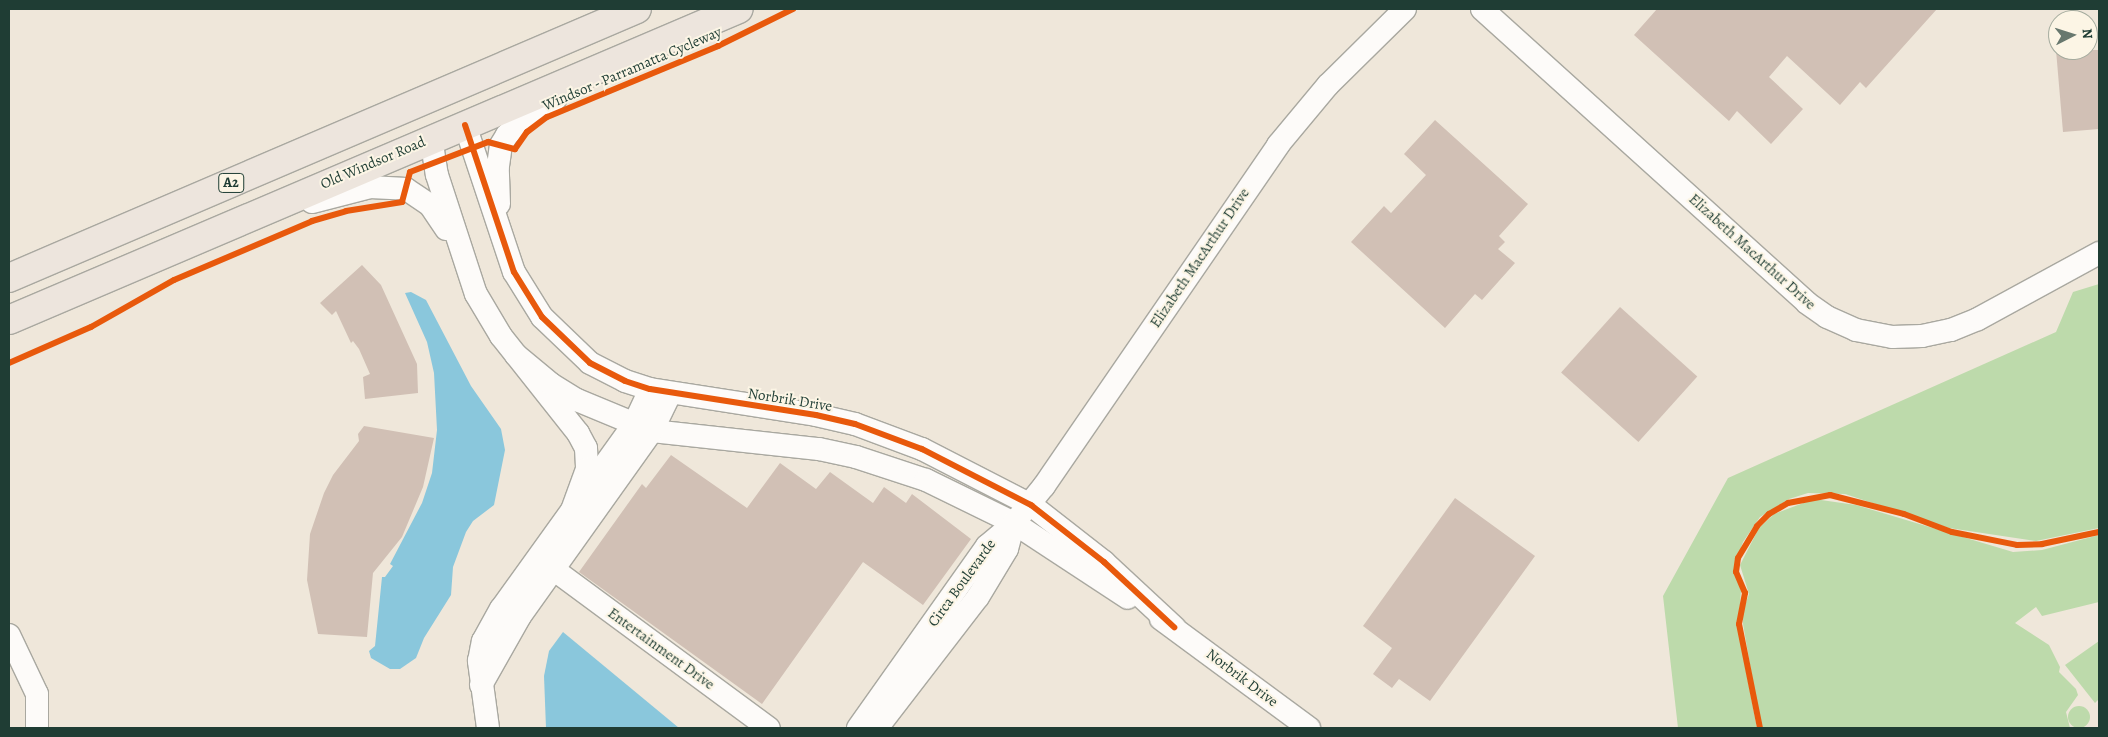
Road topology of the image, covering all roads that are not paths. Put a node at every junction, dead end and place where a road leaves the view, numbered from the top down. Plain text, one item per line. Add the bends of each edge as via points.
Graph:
1 (637, 9) edge
2 (740, 9) edge
3 (1405, 9) edge
4 (1482, 9) edge
5 (452, 87) junction
6 (465, 125) junction
7 (431, 138) junction
8 (223, 228) junction
9 (505, 248) junction
10 (2099, 253) edge
11 (464, 263) junction
12 (9, 278) edge
13 (9, 320) edge
14 (516, 355) junction
15 (660, 392) junction
16 (643, 428) junction
17 (1031, 505) junction
18 (571, 513) junction
19 (1014, 523) junction
20 (552, 569) junction
21 (1174, 627) junction
22 (9, 635) edge
23 (482, 685) junction
24 (37, 728) edge
25 (488, 728) edge
26 (769, 728) edge
27 (858, 728) edge
28 (877, 728) edge
29 (1309, 728) edge

1 - 5 highway, A2
2 - 6 highway, Old Windsor Road / A2
2 - 9 street via 533,110 519,122 501,145 498,166
3 - 17 street, Elizabeth MacArthur Drive via 1322,91 1278,145
4 - 10 street, Elizabeth MacArthur Drive via 1807,303 1849,328 1892,337 1922,336 1951,330 1978,319
5 - 6 highway
5 - 7 highway via 434,118
5 - 12 highway, A2
6 - 7 highway, Old Windsor Road / A2
6 - 9 street, Norbrik Drive
7 - 8 highway, Old Windsor Road / A2
7 - 11 street, Norbrik Drive via 435,169
8 - 11 street via 345,192 397,187 422,196 430,204
8 - 13 highway, Old Windsor Road / A2
9 - 15 street, Norbrik Drive via 527,296 559,336 590,363 625,381
11 - 14 street, Norbrik Drive via 487,315
14 - 16 street, Norbrik Drive via 551,384 577,400
14 - 18 street, Norbrik Drive via 578,433 586,448 587,469
15 - 16 street, Norbrik Drive
15 - 17 street, Norbrik Drive via 856,424 922,449
16 - 18 street, Norbrik Drive
16 - 19 street, Norbrik Drive via 856,457 926,480
16 - 20 street, Norbrik Drive
17 - 19 street, Elizabeth MacArthur Drive
17 - 21 street, Norbrik Drive via 1104,562
18 - 23 street, Norbrik Drive via 501,609 483,641 479,660
19 - 21 street, Norbrik Drive
19 - 27 street, Circa Boulevarde via 987,546
19 - 28 street, Circa Boulevarde via 1007,549 978,597
20 - 23 street, Norbrik Drive via 520,616
20 - 26 street, Entertainment Drive
21 - 29 street, Norbrik Drive
22 - 24 street via 38,694
23 - 25 street, Norbrik Drive

